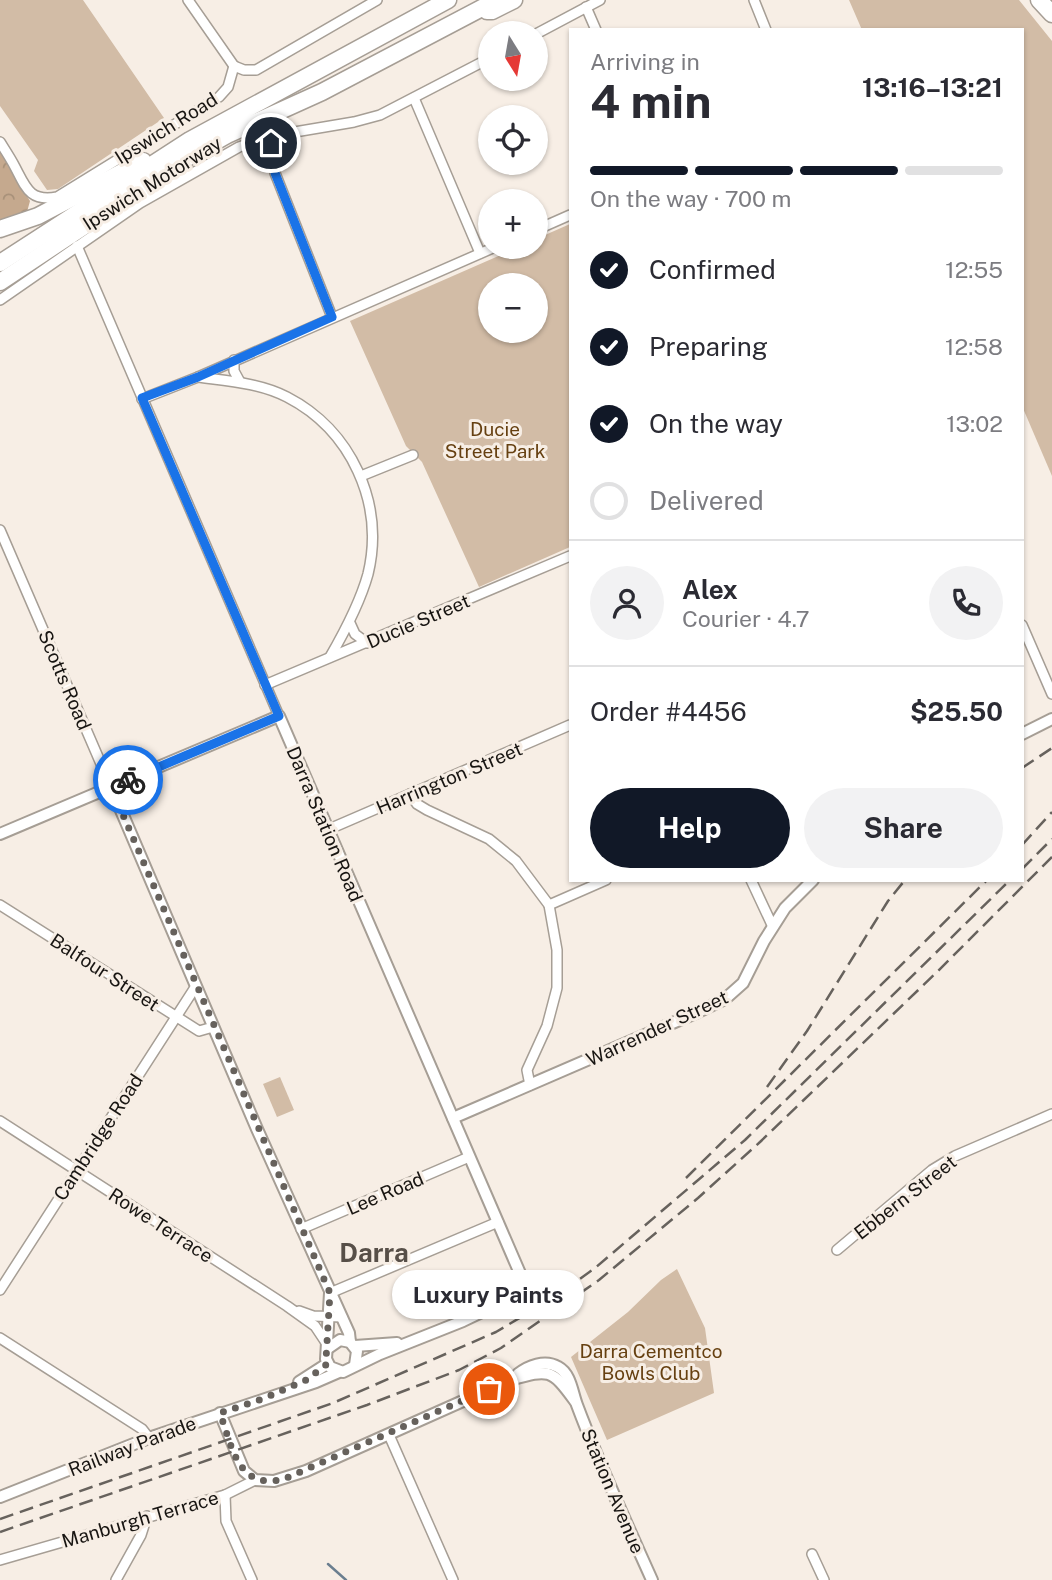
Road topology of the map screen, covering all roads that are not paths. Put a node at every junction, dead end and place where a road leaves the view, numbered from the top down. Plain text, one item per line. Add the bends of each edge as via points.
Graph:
1 (188, 0) edge
2 (377, 0) edge
3 (448, 0) edge
4 (497, 0) edge
5 (514, 0) edge
6 (600, 0) edge
7 (754, 0) edge
8 (1039, 0) edge
9 (586, 7) junction
10 (478, 10) junction
11 (1052, 14) edge
12 (548, 28) edge
13 (595, 28) edge
14 (765, 28) edge
15 (478, 64) edge
16 (234, 66) junction
17 (414, 98) junction
18 (271, 136) junction
19 (190, 140) junction
20 (0, 142) edge
21 (569, 215) edge
22 (548, 225) edge
23 (0, 229) edge
24 (77, 246) junction
25 (478, 248) edge
26 (478, 254) edge
27 (0, 263) edge
28 (0, 282) edge
29 (0, 300) edge
30 (332, 317) junction
31 (234, 360) junction
32 (198, 377) junction
33 (240, 382) junction
34 (142, 398) junction
35 (413, 455) dead end
36 (361, 476) junction
37 (0, 530) edge
38 (569, 556) edge
39 (350, 623) junction
40 (1024, 630) edge
41 (367, 643) junction
42 (330, 657) junction
43 (265, 685) junction
44 (1052, 694) edge
45 (279, 716) junction
46 (1052, 719) edge
47 (569, 725) edge
48 (1024, 733) edge
49 (111, 787) junction
50 (410, 794) junction
51 (327, 830) junction
52 (0, 834) edge
53 (601, 882) edge
54 (752, 882) edge
55 (811, 882) edge
56 (0, 905) edge
57 (549, 905) junction
58 (773, 927) junction
59 (196, 986) junction
60 (175, 1017) junction
61 (213, 1027) junction
62 (530, 1085) junction
63 (1052, 1114) edge
64 (453, 1118) junction
65 (0, 1121) edge
66 (470, 1157) junction
67 (77, 1170) junction
68 (498, 1222) junction
69 (301, 1229) junction
70 (837, 1250) dead end
71 (0, 1290) edge
72 (330, 1293) junction
73 (287, 1306) junction
74 (329, 1317) junction
75 (342, 1317) junction
76 (0, 1338) edge
77 (410, 1342) junction
78 (353, 1344) junction
79 (327, 1346) junction
80 (327, 1364) junction
81 (355, 1365) junction
82 (543, 1368) joint
83 (339, 1372) junction
84 (265, 1398) junction
85 (220, 1413) junction
86 (389, 1435) junction
87 (149, 1438) junction
88 (255, 1480) junction
89 (225, 1495) junction
90 (0, 1497) edge
91 (147, 1516) junction
92 (812, 1554) dead end
93 (0, 1560) edge
94 (116, 1580) edge
95 (252, 1580) edge
96 (453, 1580) edge
97 (652, 1580) edge
98 (824, 1580) edge

1 - 16 street
2 - 16 street via 256,70
3 - 19 highway, Ipswich Motorway
4 - 10 highway, Ipswich Motorway
5 - 10 highway via 492,11
6 - 9 street
7 - 14 street
8 - 11 highway
9 - 12 street
9 - 13 street
10 - 28 highway, Ipswich Motorway via 190,156
15 - 17 street
16 - 20 street, Ipswich Road via 219,97 57,197 32,195
17 - 18 street via 354,122
17 - 25 street
18 - 24 street via 239,147 171,184
18 - 30 street via 275,173
19 - 23 highway via 38,216
19 - 27 highway, Ipswich Motorway
21 - 22 street
24 - 29 street
24 - 34 street, Darra Station Road
26 - 30 street
30 - 31 street
31 - 32 street
31 - 33 street
32 - 33 street
32 - 34 street
33 - 36 street via 286,396 309,410 333,430
34 - 43 street, Darra Station Road
35 - 36 street
36 - 39 street via 372,544 368,574
37 - 49 street, Scotts Road
38 - 41 street, Ducie Street
39 - 41 street via 355,635
39 - 42 street
40 - 44 street
41 - 42 street, Ducie Street
42 - 43 street, Ducie Street
43 - 45 street, Darra Station Road
45 - 49 street
45 - 51 street, Darra Station Road
46 - 48 street
47 - 50 street, Harrington Street
49 - 52 street
49 - 59 street, Scotts Road
50 - 51 street, Harrington Street
50 - 57 street via 427,810 489,839 516,861
51 - 64 street, Darra Station Road
53 - 57 street
54 - 58 street
55 - 58 street, Warrender Street
56 - 60 street, Balfour Street
57 - 62 street via 557,950 557,988 547,1026 527,1070
58 - 62 street, Warrender Street via 743,983 725,999
59 - 60 street, Cambridge Road
59 - 61 street, Scotts Road
60 - 61 street, Balfour Street via 200,1031
60 - 67 street, Cambridge Road
61 - 69 street, Scotts Road
62 - 64 street, Warrender Street
63 - 70 street, Ebbern Street via 932,1170
64 - 66 street, Darra Station Road
65 - 67 street, Rowe Terrace
66 - 68 street, Darra Station Road
66 - 69 street, Lee Road
67 - 71 street, Cambridge Road
67 - 73 street, Rowe Terrace
68 - 72 street
68 - 77 street, Darra Station Road via 519,1269 519,1292
69 - 72 street, Scotts Road
72 - 74 street, Scotts Road
72 - 75 street, Scotts Road
73 - 74 street, Rowe Terrace
73 - 79 street, Rowe Terrace via 315,1326
74 - 75 street, Rowe Terrace
74 - 79 street, Scotts Road
75 - 78 street, Scotts Road
76 - 87 street via 142,1429
77 - 78 street
77 - 81 street
78 - 79 street via 340,1340
78 - 81 street via 358,1356
79 - 80 street
80 - 83 street
80 - 84 street, Railway Parade via 306,1380
81 - 83 street
82 - 86 street, Manburgh Terrace via 521,1371
82 - 97 street, Station Avenue via 556,1366 567,1377
83 - 84 street, Railway Parade
84 - 85 street, Railway Parade
85 - 87 street, Railway Parade
85 - 88 street via 241,1466
86 - 88 street, Manburgh Terrace via 284,1479
86 - 96 street
87 - 90 street, Railway Parade
88 - 89 street, Manburgh Terrace
89 - 91 street, Manburgh Terrace
89 - 95 street via 226,1521
91 - 93 street, Manburgh Terrace
91 - 94 street via 138,1543
92 - 98 street

